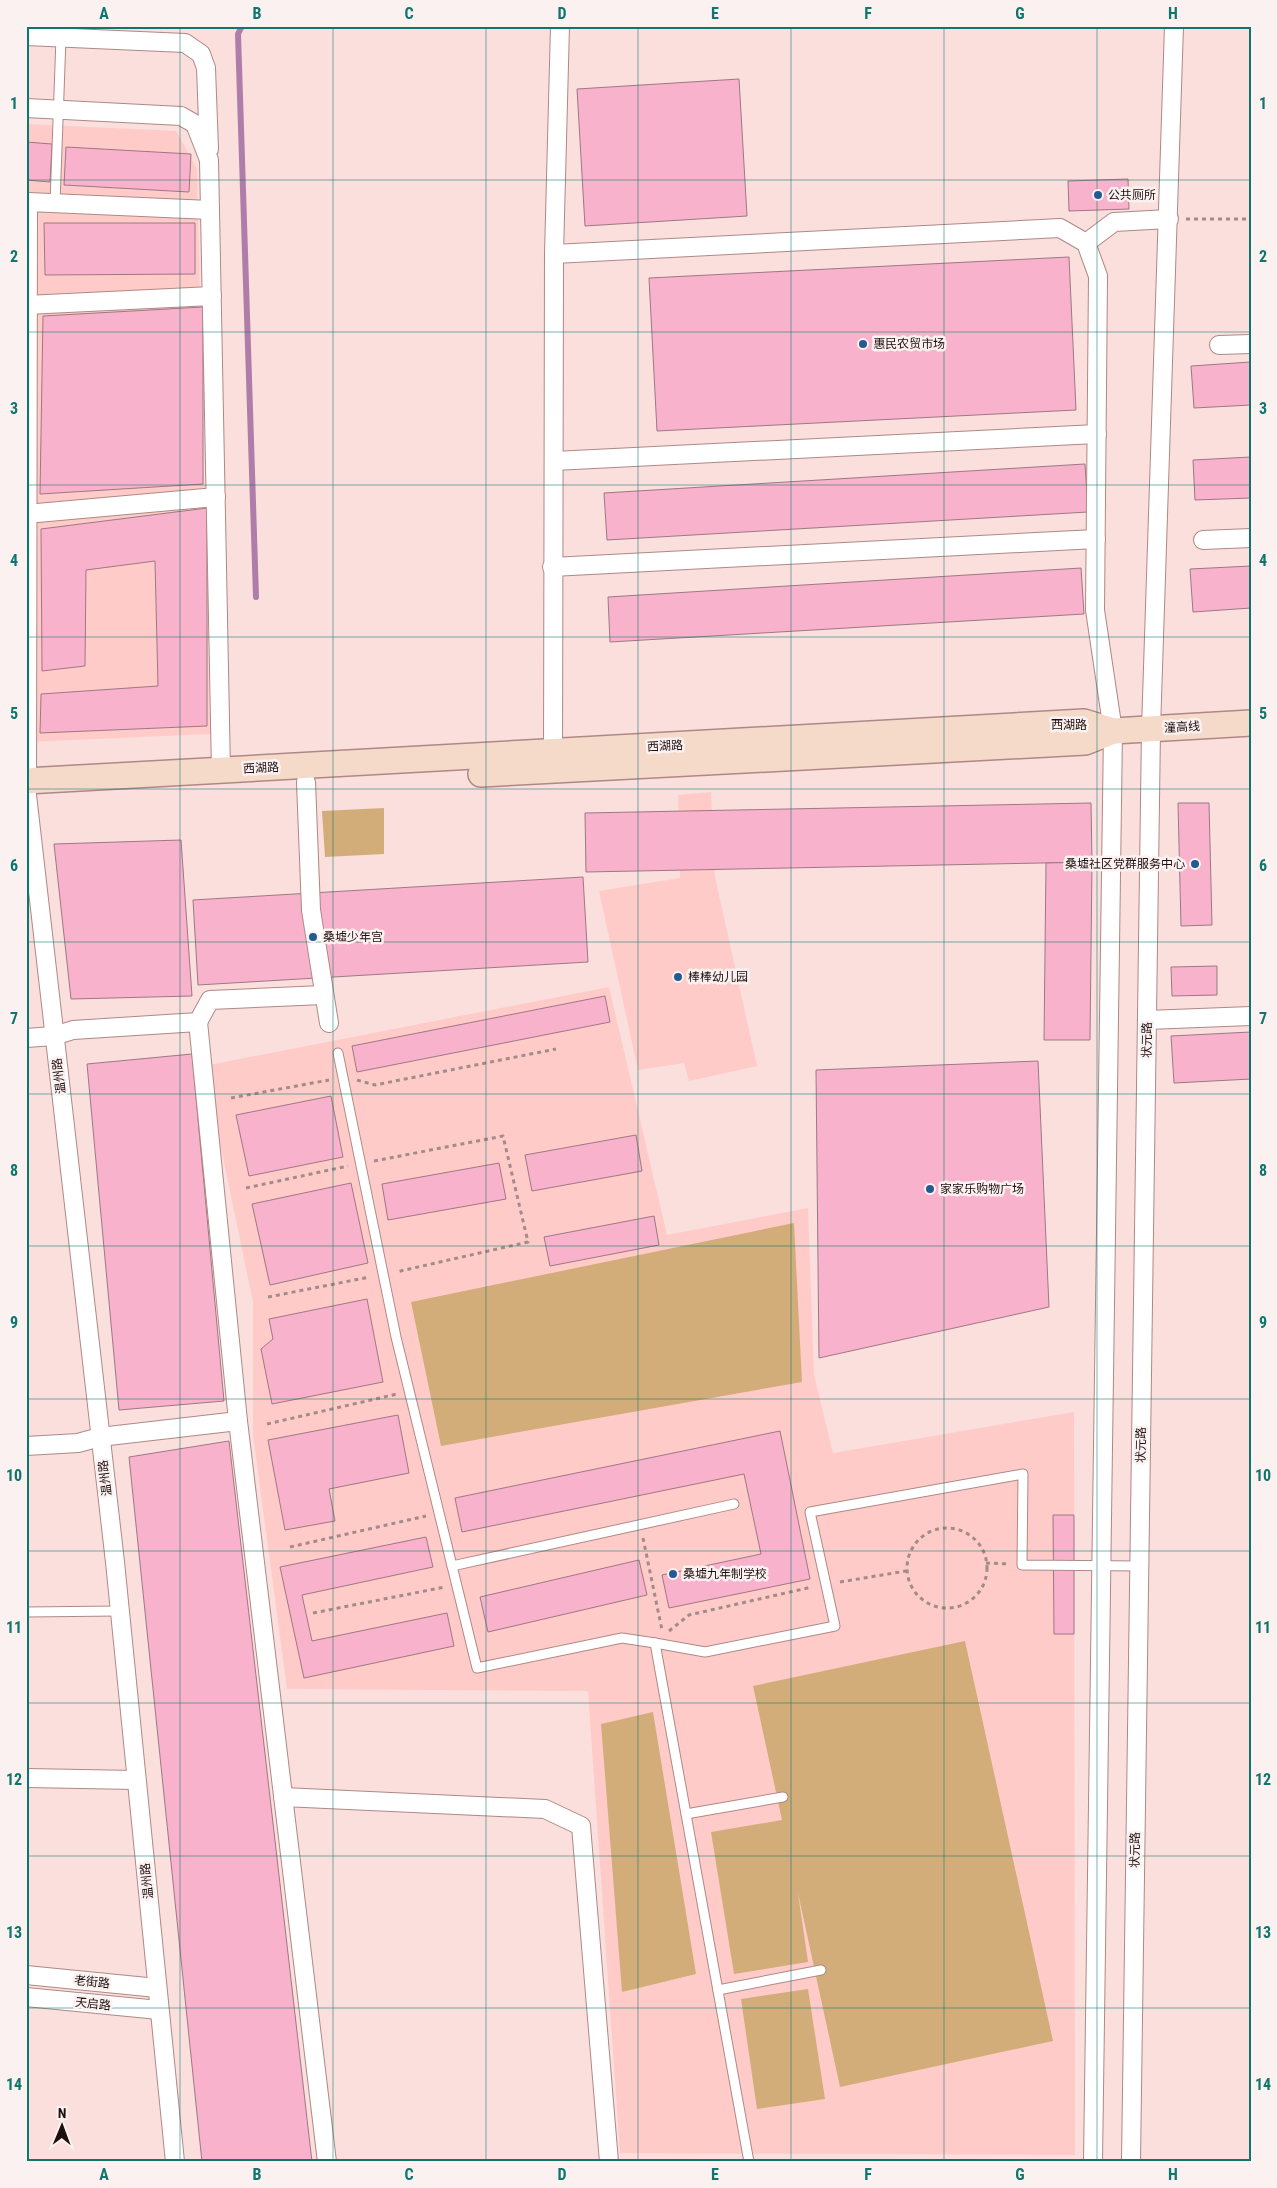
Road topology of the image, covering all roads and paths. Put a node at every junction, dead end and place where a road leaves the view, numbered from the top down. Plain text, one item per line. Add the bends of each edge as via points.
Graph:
1 (560, 26) edge
2 (1174, 26) edge
3 (26, 36) edge
4 (61, 38) junction
5 (26, 108) edge
6 (58, 110) junction
7 (209, 160) junction
8 (55, 203) junction
9 (210, 210) junction
10 (1169, 218) junction
11 (1251, 219) edge
12 (1086, 243) junction
13 (554, 254) junction
14 (212, 296) junction
15 (27, 305) edge
16 (1251, 344) edge
17 (1219, 345) dead end
18 (1096, 434) junction
19 (554, 461) junction
20 (216, 497) junction
21 (27, 514) edge
22 (1251, 538) edge
23 (1096, 539) junction
24 (1203, 540) dead end
25 (552, 568) junction
26 (1251, 724) edge
27 (1151, 729) junction
28 (1113, 731) junction
29 (553, 761) junction
30 (221, 771) junction
31 (306, 782) junction
32 (27, 788) edge
33 (323, 995) junction
34 (1251, 1016) edge
35 (1147, 1020) junction
36 (198, 1022) junction
37 (329, 1023) dead end
38 (54, 1036) junction
39 (26, 1038) edge
40 (556, 1049) dead end
41 (338, 1053) dead end
42 (343, 1077) junction
43 (231, 1098) dead end
44 (361, 1164) junction
45 (246, 1188) dead end
46 (383, 1274) junction
47 (268, 1297) dead end
48 (409, 1391) junction
49 (238, 1421) junction
50 (266, 1424) dead end
51 (100, 1437) junction
52 (26, 1446) edge
53 (734, 1504) dead end
54 (439, 1513) junction
55 (640, 1524) junction
56 (290, 1547) dead end
57 (986, 1563) junction
58 (1022, 1565) junction
59 (1101, 1565) junction
60 (452, 1566) junction
61 (1139, 1566) junction
62 (906, 1570) junction
63 (826, 1584) junction
64 (456, 1585) junction
65 (120, 1611) junction
66 (26, 1612) edge
67 (313, 1613) dead end
68 (655, 1642) junction
69 (26, 1778) edge
70 (136, 1780) junction
71 (283, 1797) junction
72 (784, 1797) dead end
73 (686, 1814) junction
74 (821, 1970) dead end
75 (26, 1975) edge
76 (157, 1988) junction
77 (718, 1990) junction
78 (26, 1997) edge
79 (159, 2010) junction
80 (175, 2162) edge
81 (327, 2162) edge
82 (609, 2162) edge
83 (749, 2162) edge
84 (1093, 2162) edge
85 (1131, 2162) edge

1 - 13 street
2 - 10 street, 状元路
3 - 4 street
4 - 6 lane
4 - 7 street via 185,43 201,54 206,68
5 - 6 street
6 - 7 street via 181,116 194,124
6 - 8 lane
7 - 9 street
8 - 9 street
8 - 15 street, 温州路 via 28,202
9 - 14 street
10 - 11 path
10 - 12 street via 1114,222
10 - 27 street, 状元路
12 - 13 street via 1060,228
12 - 18 street via 1098,276
13 - 19 street
14 - 15 street
14 - 20 street
15 - 21 street, 温州路
16 - 17 street
18 - 19 street
18 - 23 street
19 - 25 street
20 - 21 street
20 - 30 street
21 - 32 street, 温州路
22 - 24 street
23 - 25 street
23 - 28 street via 1095,610
25 - 29 street
26 - 27 main road, 潼高线
27 - 28 main road, 潼高线
27 - 35 street, 状元路
28 - 29 main road, 西湖路 via 1085,742
28 - 59 street
29 - 30 main road, 西湖路
29 - 31 main road, 西湖路
30 - 32 main road, 西湖路
31 - 32 main road, 西湖路
31 - 33 street via 312,910
32 - 38 street, 温州路
33 - 36 street via 210,1000
33 - 37 street
34 - 35 street
35 - 61 street, 状元路
36 - 38 street via 74,1030
36 - 49 street
38 - 39 street
38 - 51 street, 温州路
40 - 42 path via 375,1085
41 - 42 lane
42 - 43 path
42 - 44 lane
44 - 45 path
44 - 46 lane
44 - 46 path via 503,1136 528,1242
46 - 47 path
46 - 48 lane
48 - 50 path
48 - 54 lane
49 - 51 street
49 - 71 street
51 - 52 street via 78,1443
51 - 65 street, 温州路
53 - 55 lane
54 - 56 path
54 - 60 lane
55 - 60 lane
55 - 63 path via 664,1635 689,1615
57 - 58 path
57 - 62 path via 980,1546 971,1536 946,1528 922,1536 913,1546
57 - 62 path via 984,1583 976,1594 966,1603 953,1607 927,1603 917,1595
58 - 59 lane
58 - 63 lane via 1023,1474 810,1512
59 - 61 lane
59 - 84 street
60 - 64 lane
61 - 85 street, 状元路
62 - 63 path
63 - 68 lane via 835,1626 705,1652
64 - 67 path
64 - 68 lane via 477,1668 622,1638
65 - 66 lane
65 - 70 street, 温州路
68 - 73 lane
69 - 70 street
70 - 76 street, 温州路
71 - 81 street
71 - 82 street via 545,1809 581,1826
72 - 73 lane
73 - 77 lane
74 - 77 lane
75 - 76 street, 老街路
76 - 79 street, 温州路
77 - 83 lane
78 - 79 street, 天启路
79 - 80 street, 温州路

